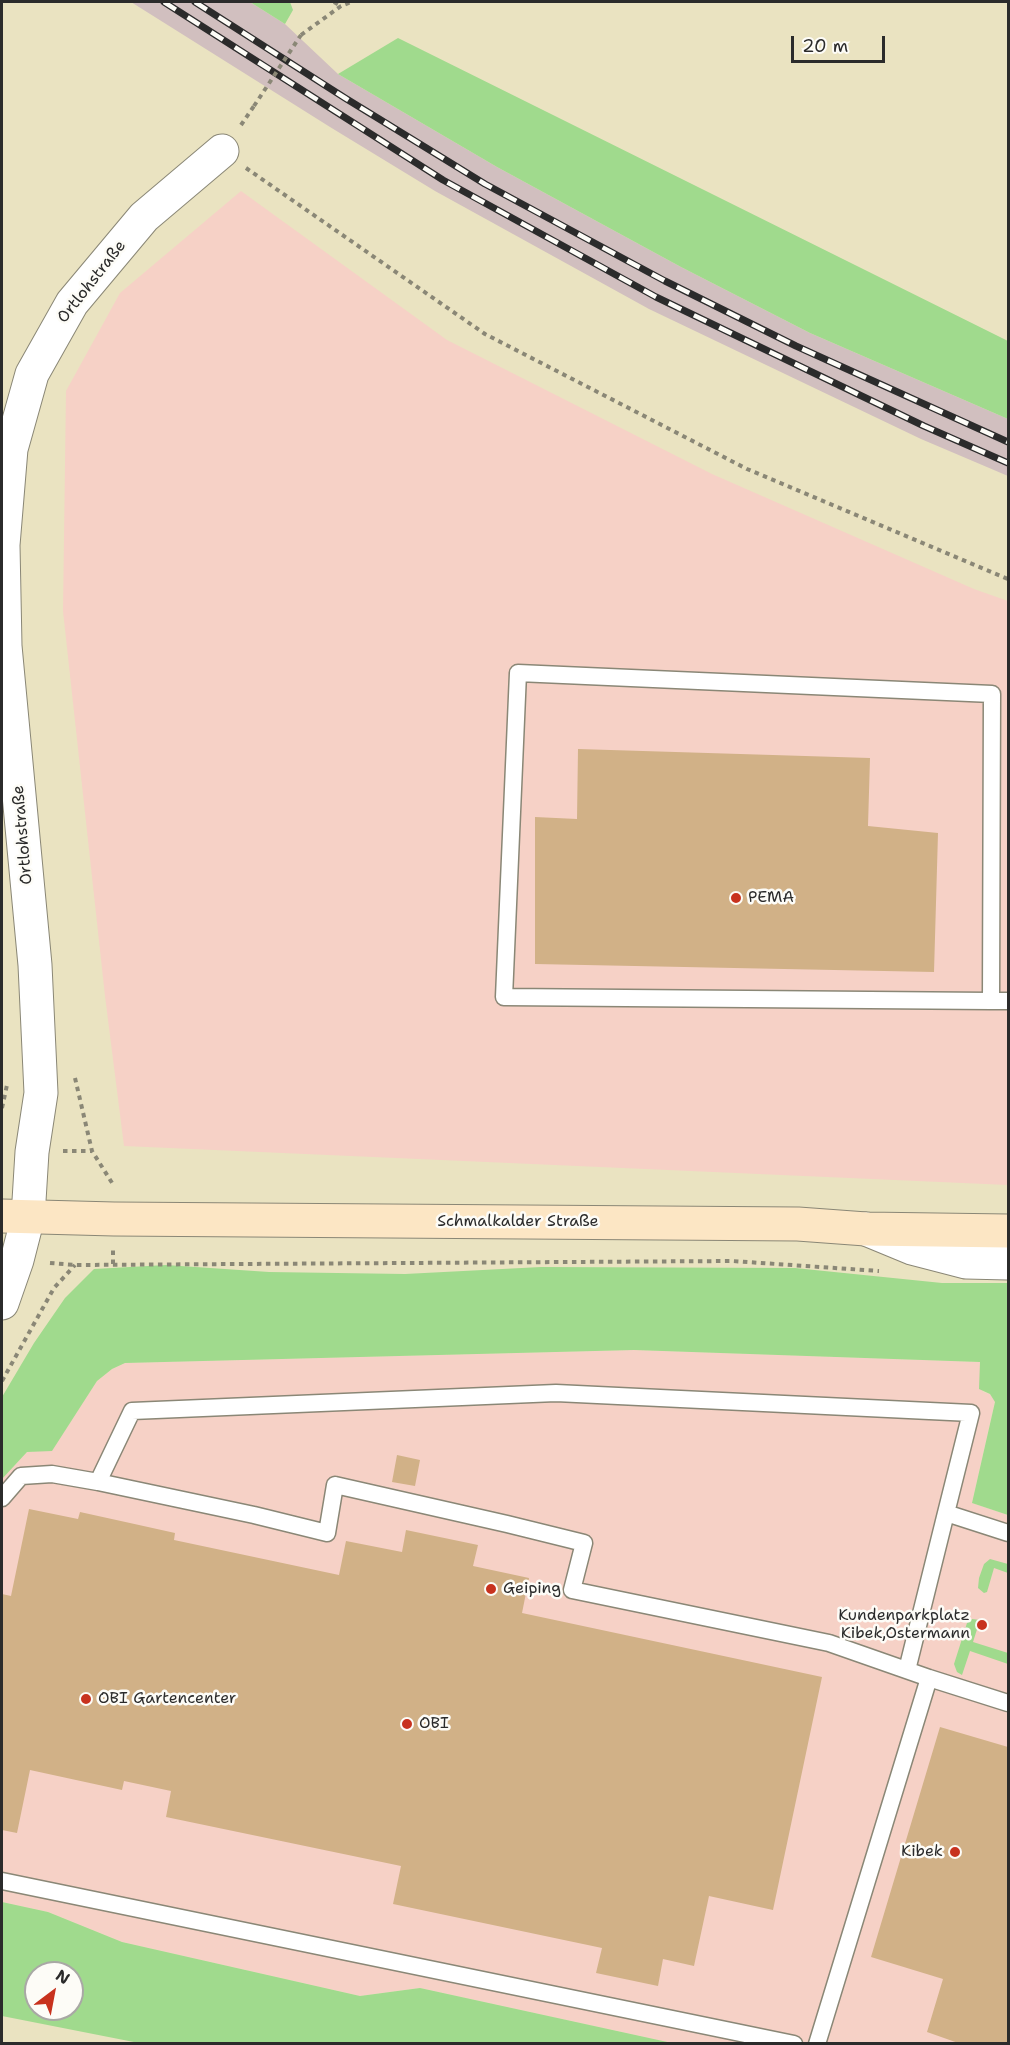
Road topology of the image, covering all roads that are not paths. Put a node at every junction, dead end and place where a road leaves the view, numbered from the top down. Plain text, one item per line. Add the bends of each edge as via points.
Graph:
1 (222, 151) road end
2 (991, 1001) junction
3 (1008, 1001) edge
4 (15, 1216) edge
5 (866, 1229) junction
6 (1008, 1232) edge
7 (1008, 1263) edge
8 (2, 1303) edge
9 (98, 1482) junction
10 (2, 1498) edge
11 (946, 1513) junction
12 (1008, 1533) edge
13 (907, 1670) junction
14 (929, 1678) junction
15 (1008, 1703) edge
16 (2, 1881) edge
17 (794, 2043) edge
18 (817, 2043) edge

1 - 4 street, Ortlohstraße via 144,217 72,303 32,374 11,449 3,545 5,646 35,965 41,1093 32,1152
2 - 2 lane via 504,997 518,673 992,694
2 - 3 lane
4 - 5 main road, Schmalkalder Straße via 798,1224
4 - 8 street, Ortlohstraße via 16,1260
5 - 6 main road, Schmalkalder Straße
5 - 7 street via 912,1248 966,1262
9 - 10 lane via 52,1474 21,1476
9 - 11 lane via 132,1411 556,1393 971,1413
9 - 13 lane via 327,1533 335,1485 507,1524 584,1543 572,1590 829,1642
11 - 12 lane
11 - 13 lane
13 - 14 lane
14 - 15 lane
14 - 18 lane
16 - 17 lane

